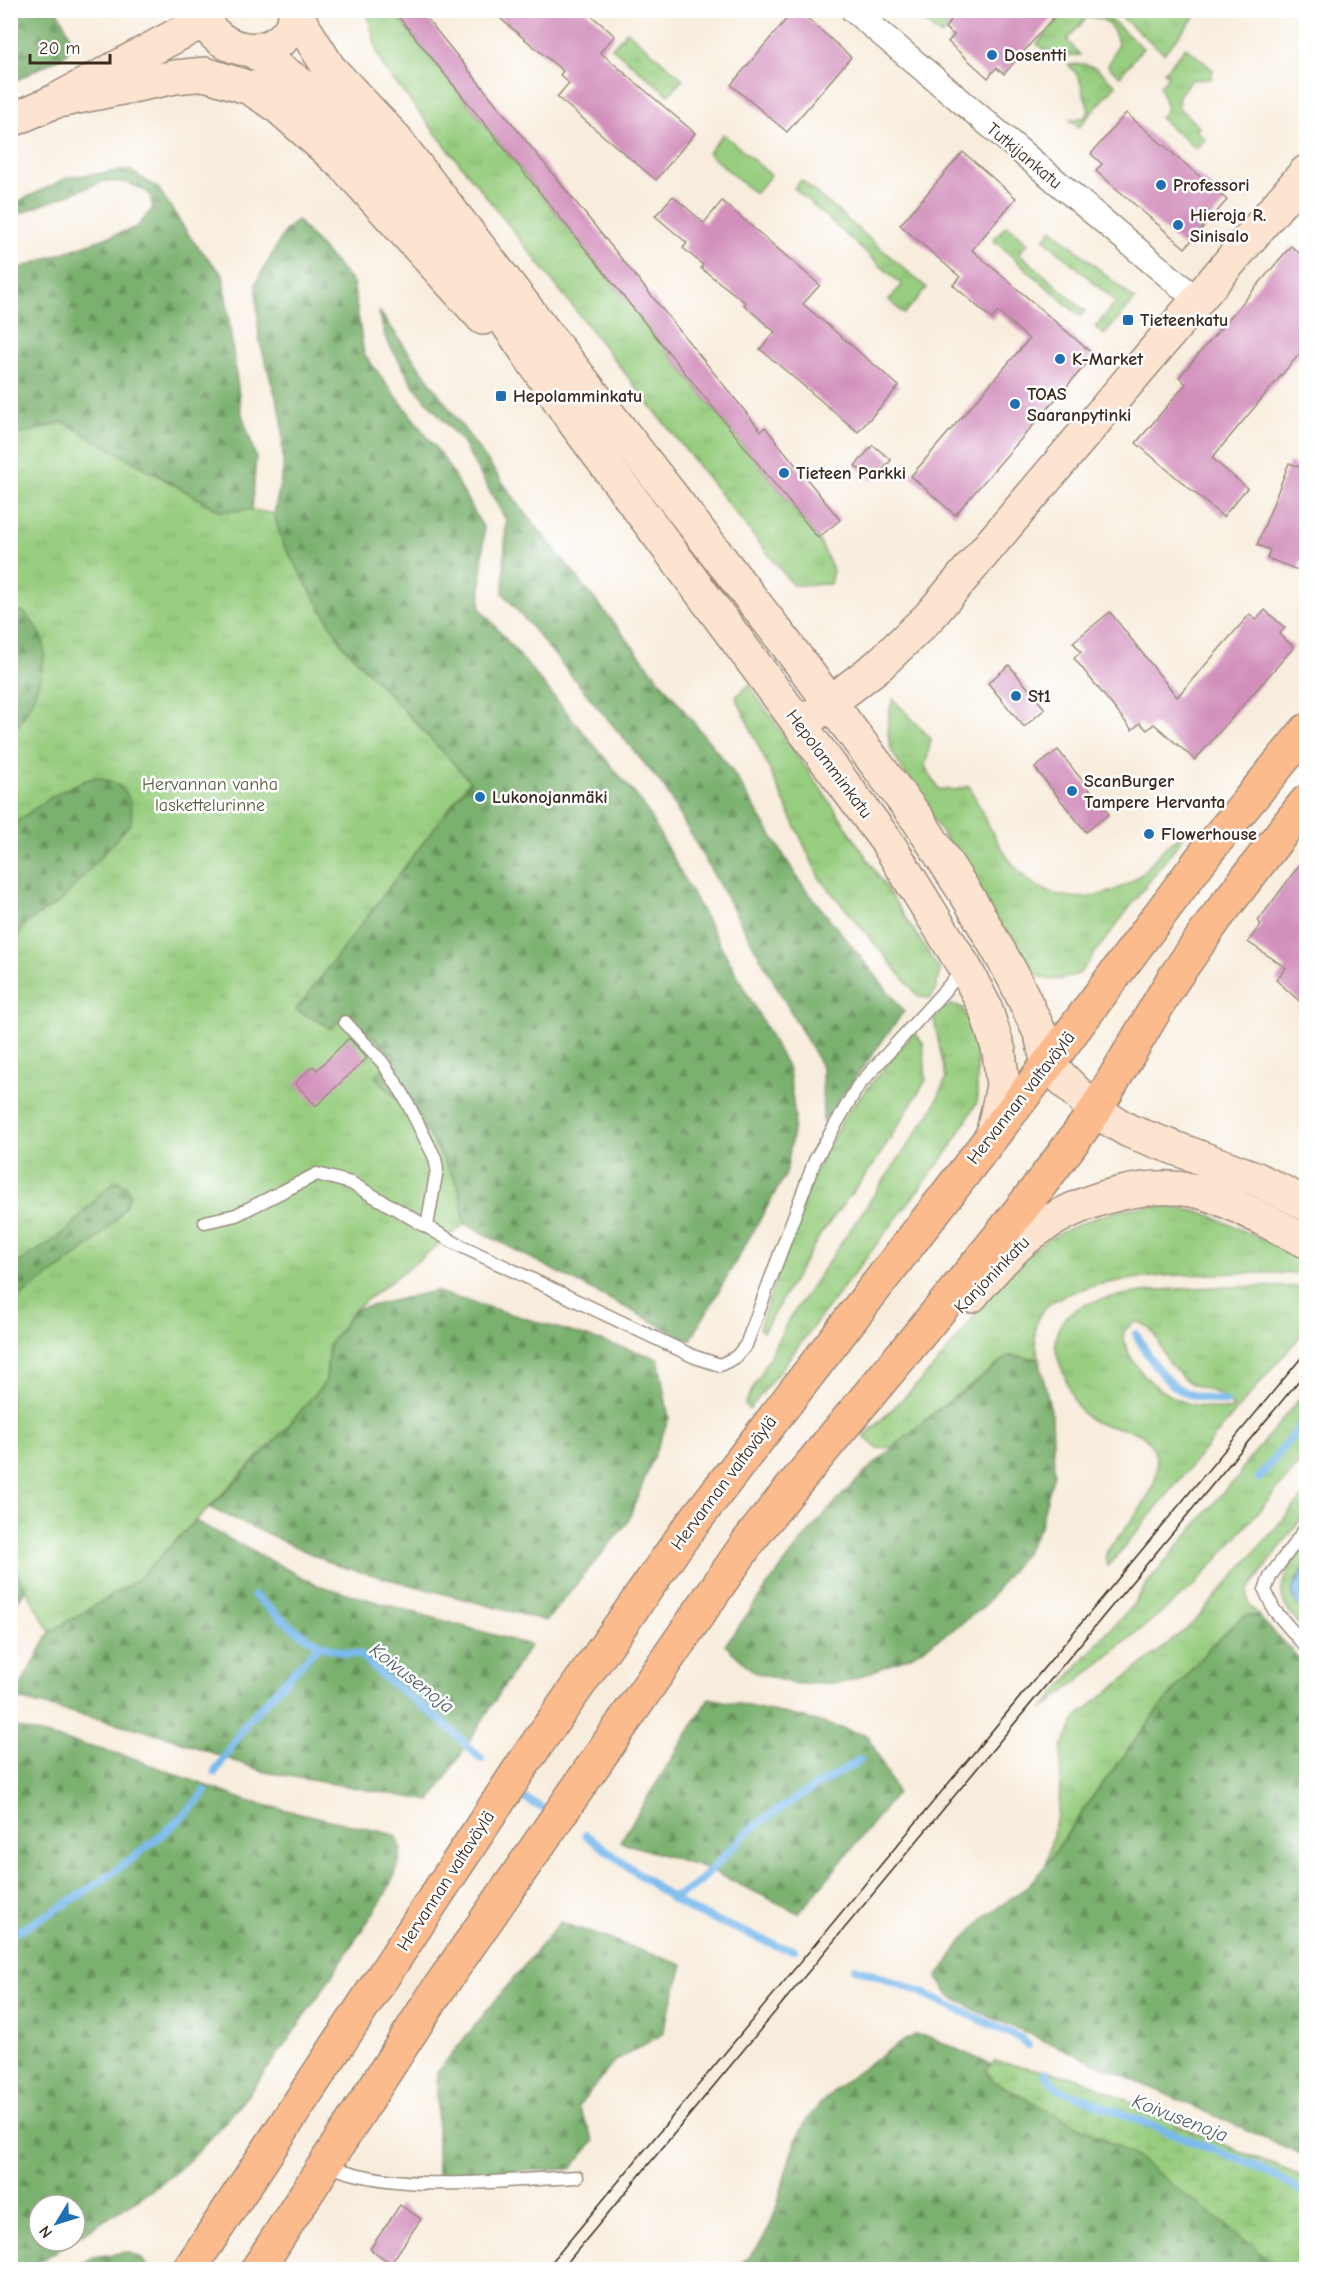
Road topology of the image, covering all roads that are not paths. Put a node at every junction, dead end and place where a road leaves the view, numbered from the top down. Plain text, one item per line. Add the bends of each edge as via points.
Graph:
1 (853, 10) edge
2 (297, 13) edge
3 (201, 16) edge
4 (252, 50) junction
5 (53, 102) junction
6 (10, 121) edge
7 (1306, 172) edge
8 (1197, 300) junction
9 (572, 419) junction
10 (831, 702) junction
11 (801, 725) junction
12 (1306, 731) edge
13 (1306, 802) edge
14 (965, 968) junction
15 (345, 1022) dead end
16 (1048, 1064) junction
17 (1095, 1111) junction
18 (993, 1132) junction
19 (1306, 1204) edge
20 (205, 1222) dead end
21 (427, 1226) junction
22 (1306, 1241) edge
23 (893, 1369) junction
24 (1306, 1528) edge
25 (1306, 1647) edge
26 (327, 2165) junction
27 (577, 2177) dead end
28 (189, 2270) edge
29 (257, 2270) edge

1 - 8 street, Tutkijankatu
2 - 4 main road via 280,40
2 - 10 main road, Hepolamminkatu via 329,68 392,135
3 - 4 main road via 211,34 223,44
3 - 5 main road
4 - 9 main road, Hepolamminkatu via 303,86 388,170 472,271
5 - 6 main road
5 - 9 main road via 205,74 250,88 275,104 344,165
7 - 8 main road
8 - 10 main road via 929,617 879,665
9 - 11 main road, Hepolamminkatu
10 - 11 main road
10 - 16 main road, Hepolamminkatu via 919,821 971,902 1013,976 1041,1035
11 - 14 main road, Hepolamminkatu via 888,842
12 - 16 main road, Hervannan valtaväylä via 1208,850
13 - 17 main road via 1172,981
14 - 18 main road, Hepolamminkatu via 985,1007 999,1051 1003,1086
14 - 21 lane via 858,1086 815,1160 746,1345 736,1357 720,1365 695,1357
15 - 21 lane via 383,1064 403,1094 435,1158
16 - 17 main road
16 - 18 main road, Hervannan valtaväylä
17 - 19 main road via 1129,1131 1255,1178
17 - 23 main road
18 - 28 main road, Hervannan valtaväylä via 686,1532 525,1761
20 - 21 lane via 236,1215 317,1174 351,1182
22 - 23 main road, Kanjoninkatu via 1215,1196 1174,1187 1145,1188 1105,1198 1032,1234 998,1264 938,1331
23 - 26 main road via 751,1538 435,1994
24 - 25 lane via 1271,1575 1265,1590 1274,1610
26 - 27 lane via 353,2176 383,2180
26 - 29 main road

